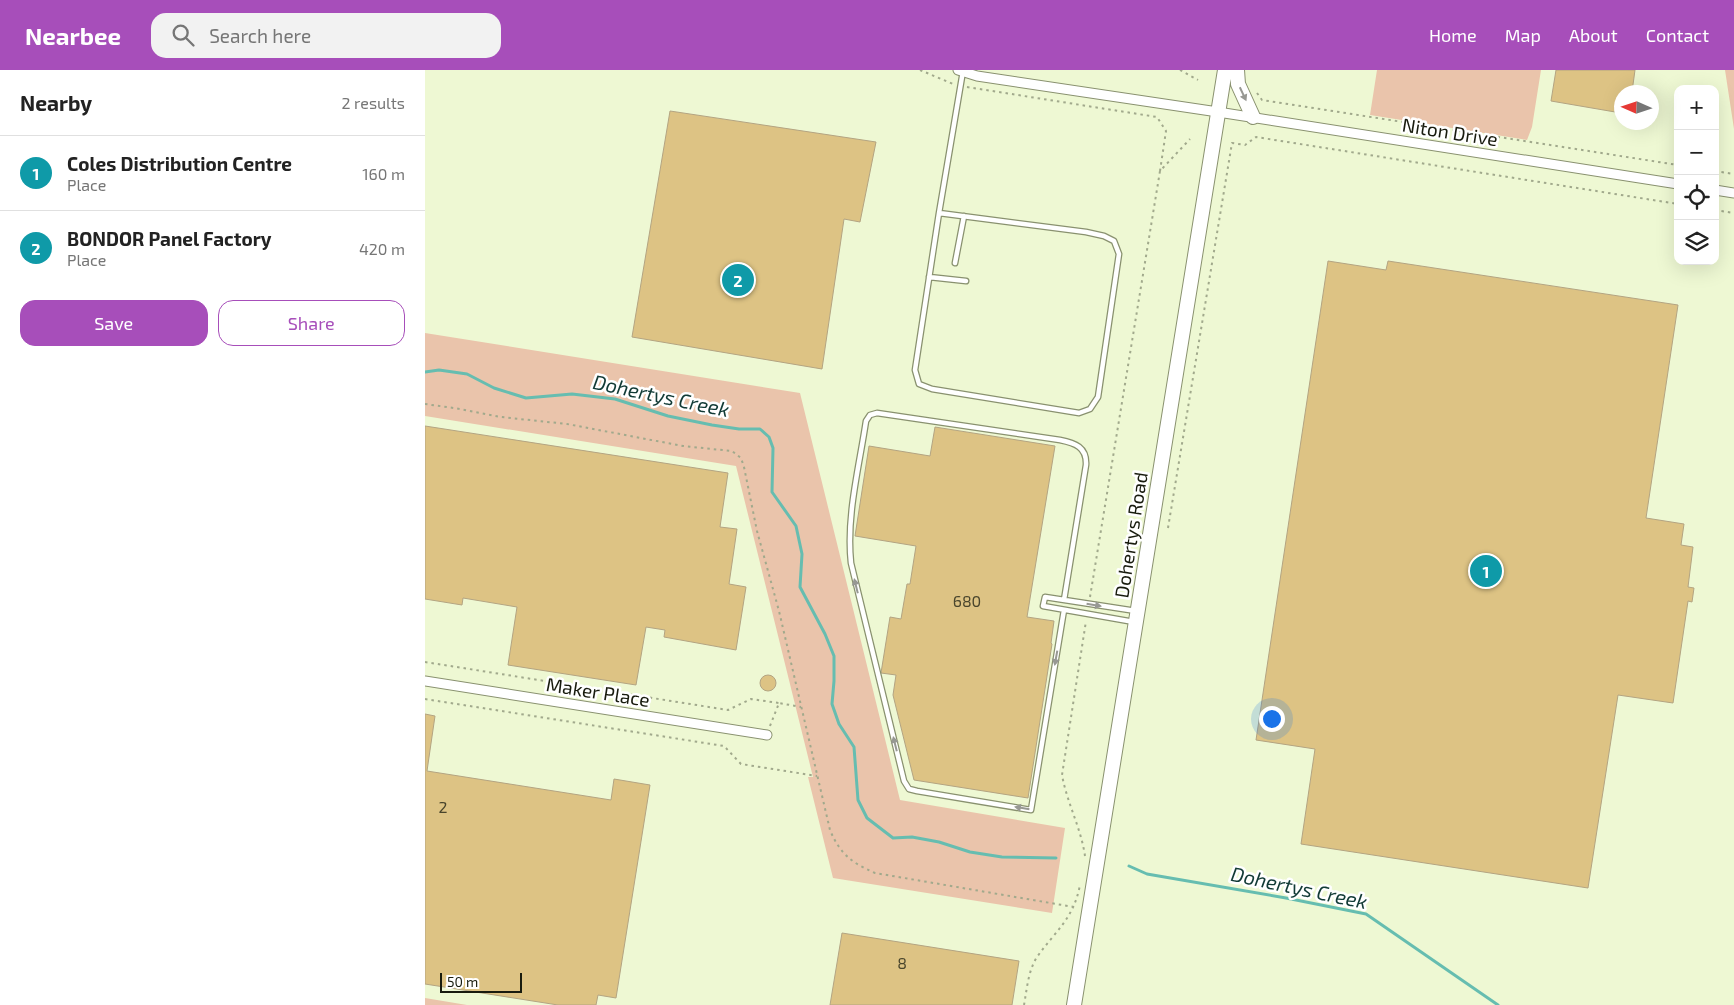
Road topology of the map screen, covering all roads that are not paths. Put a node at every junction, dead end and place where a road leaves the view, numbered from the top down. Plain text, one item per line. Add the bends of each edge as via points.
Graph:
1 (1225, 70) edge
2 (1237, 70) edge
3 (961, 71) edge
4 (1218, 112) junction
5 (1253, 118) junction
6 (1674, 183) edge
7 (1719, 191) edge
8 (1734, 193) edge
9 (939, 213) junction
10 (964, 216) junction
11 (955, 263) dead end
12 (929, 277) junction
13 (966, 281) dead end
14 (1064, 600) junction
15 (1064, 610) junction
16 (1137, 617) junction
17 (425, 681) edge
18 (767, 735) road end
19 (1074, 1005) edge

1 - 4 main road, Dohertys Road
2 -> 5 main road via 1238,84
3 - 4 street, Niton Drive
3 - 9 lane
4 - 5 street, Niton Drive
4 - 16 main road, Dohertys Road
5 - 6 street, Niton Drive
7 - 8 street
9 - 10 lane
9 - 12 lane
10 - 11 lane
10 - 12 lane via 1086,232 1114,241 1119,266 1098,397 1090,409 1079,413 932,389 919,384 915,370
12 - 13 lane
14 - 15 lane via 1045,597 1043,606
15 -> 14 lane via 1031,810 909,789 904,781 851,564 849,532 870,415 877,413 1072,442 1081,447 1086,465
14 -> 16 lane
15 - 16 lane
16 - 19 main road, Dohertys Road
17 - 18 street, Maker Place

